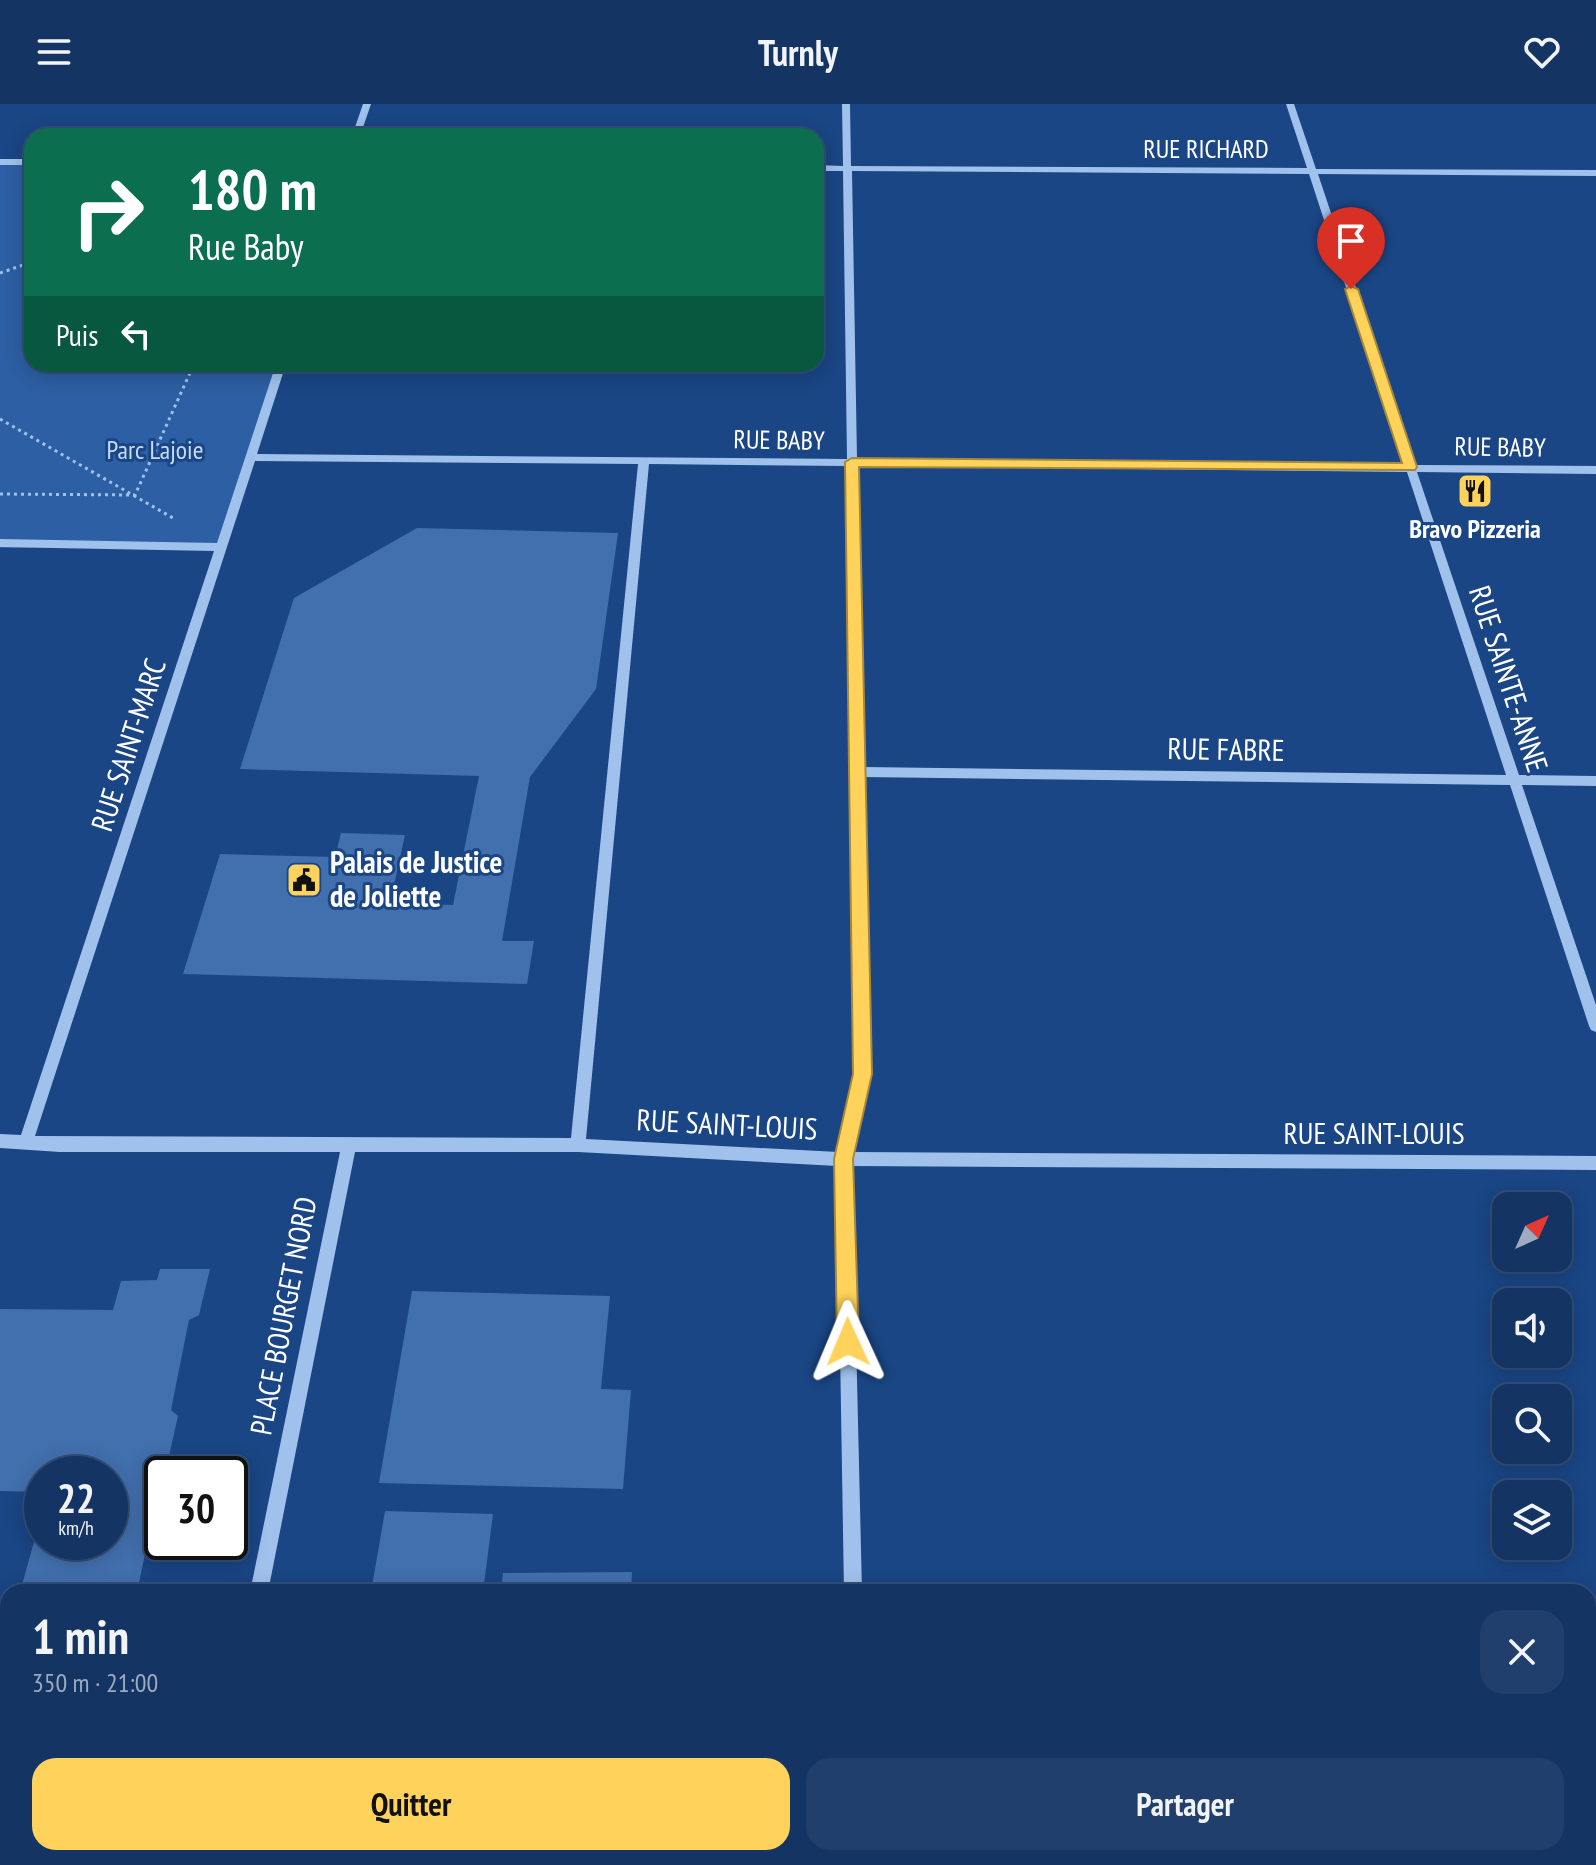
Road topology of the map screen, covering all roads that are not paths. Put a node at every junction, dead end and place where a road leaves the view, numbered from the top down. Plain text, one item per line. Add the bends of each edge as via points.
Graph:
1 (367, 104) edge
2 (846, 104) edge
3 (1290, 104) edge
4 (359, 128) edge
5 (0, 162) edge
6 (24, 162) edge
7 (824, 168) edge
8 (848, 168) junction
9 (1312, 171) junction
10 (1596, 173) edge
11 (278, 372) edge
12 (250, 457) junction
13 (644, 460) junction
14 (852, 462) junction
15 (1410, 467) junction
16 (1596, 470) edge
17 (0, 543) edge
18 (222, 547) junction
19 (856, 772) junction
20 (1514, 779) junction
21 (1596, 781) edge
22 (1596, 1026) edge
23 (0, 1141) edge
24 (26, 1142) junction
25 (578, 1145) junction
26 (349, 1146) junction
27 (844, 1159) junction
28 (1596, 1163) edge
29 (261, 1584) edge
30 (853, 1584) edge

1 - 4 street
2 - 8 street
3 - 9 street, RUE SAINTE-ANNE
5 - 6 street
7 - 8 street, RUE RICHARD
8 - 9 street, RUE RICHARD
8 - 14 street
9 - 10 street, RUE RICHARD
9 - 15 street, RUE SAINTE-ANNE
11 - 12 street, RUE SAINT-MARC
12 - 13 street, RUE BABY
12 - 18 street, RUE SAINT-MARC
13 - 14 street, RUE BABY
13 - 25 street
14 - 15 street, RUE BABY
14 - 19 street
15 - 16 street, RUE BABY
15 - 20 street, RUE SAINTE-ANNE
17 - 18 street
18 - 24 street, RUE SAINT-MARC
19 - 20 street, RUE FABRE
19 - 27 street via 862,1074
20 - 21 street, RUE FABRE
20 - 22 street, RUE SAINTE-ANNE
23 - 24 street, RUE SAINT-LOUIS
24 - 26 street, RUE SAINT-LOUIS
25 - 26 street, RUE SAINT-LOUIS
25 - 27 street, RUE SAINT-LOUIS
26 - 29 street, PLACE BOURGET NORD
27 - 28 street, RUE SAINT-LOUIS
27 - 30 street

